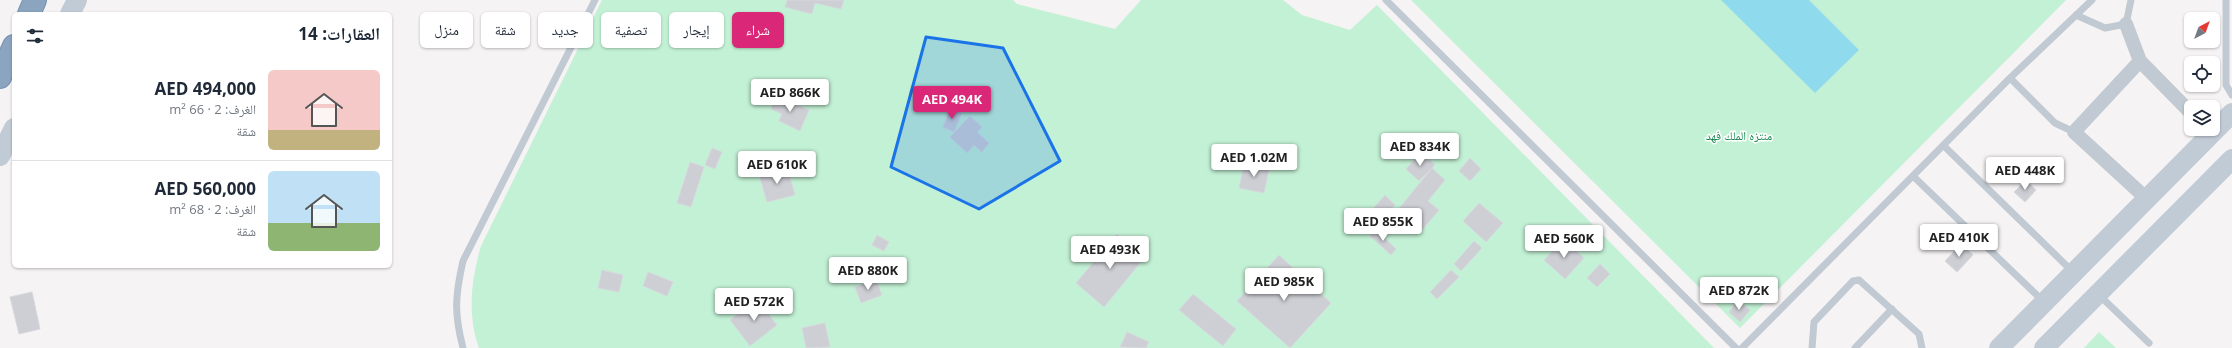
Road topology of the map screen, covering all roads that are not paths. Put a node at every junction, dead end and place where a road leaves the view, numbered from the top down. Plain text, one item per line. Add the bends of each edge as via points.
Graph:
1 (35, 0) edge
2 (77, 0) edge
3 (595, 0) edge
4 (1386, 0) edge
5 (2092, 0) edge
6 (2131, 0) edge
7 (2226, 0) edge
8 (30, 12) edge
9 (71, 12) edge
10 (2076, 15) junction
11 (2126, 24) junction
12 (12, 48) edge
13 (12, 49) edge
14 (2140, 61) junction
15 (0, 71) edge
16 (0, 77) edge
17 (2010, 78) junction
18 (2232, 95) edge
19 (2184, 106) edge
20 (2232, 113) edge
21 (2220, 123) edge
22 (12, 132) edge
23 (2074, 132) junction
24 (2205, 136) edge
25 (1944, 146) junction
26 (0, 156) edge
27 (2232, 159) edge
28 (1913, 176) junction
29 (2148, 200) junction
30 (2101, 244) junction
31 (2124, 267) junction
32 (2074, 272) junction
33 (2097, 294) junction
34 (2044, 302) junction
35 (1892, 309) junction
36 (2149, 343) dead end
37 (463, 348) edge
38 (1736, 348) edge
39 (1742, 348) edge
40 (1812, 348) edge
41 (1855, 348) edge
42 (1922, 348) edge
43 (1999, 348) edge
44 (2044, 348) edge

1 - 8 highway
2 - 9 street
3 - 37 lane via 463,261 456,292 457,327
4 - 38 lane
5 - 10 lane
6 - 11 lane
7 - 18 lane via 2226,85
10 - 11 lane via 2105,28
10 - 17 lane
11 - 14 street
12 - 15 highway
13 - 16 highway
14 - 19 street
14 - 23 street
17 - 23 lane via 2055,123
17 - 25 lane
20 - 21 street
22 - 26 street
23 - 29 street
24 - 29 street
25 - 28 lane
25 - 32 lane
27 - 31 street
28 - 34 lane
28 - 39 lane
29 - 30 street
30 - 31 street
30 - 32 street
31 - 33 street
32 - 34 street
33 - 36 lane
33 - 44 street
34 - 43 street
35 - 40 lane via 1862,281 1853,281 1814,322
35 - 41 lane
35 - 42 lane via 1920,334

